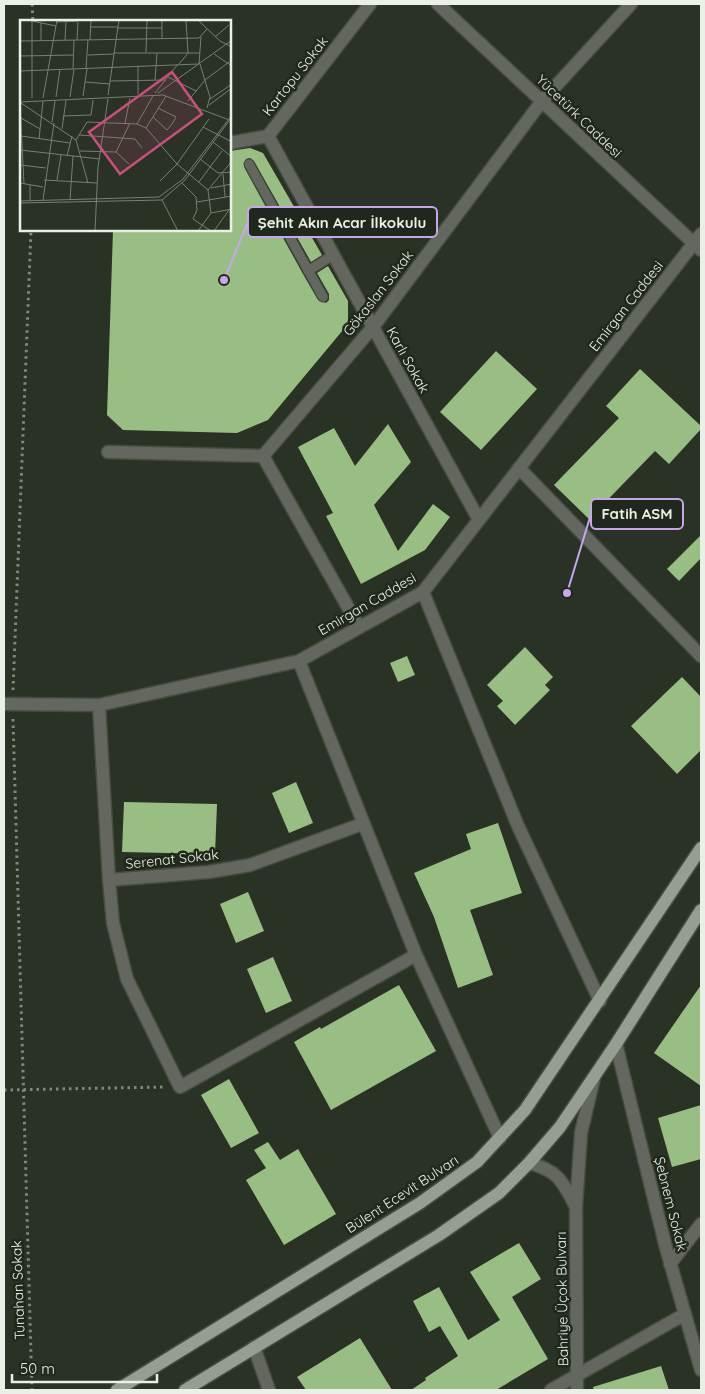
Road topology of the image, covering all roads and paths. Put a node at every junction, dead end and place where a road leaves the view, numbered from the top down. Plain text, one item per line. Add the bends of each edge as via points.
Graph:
1 (32, 4) edge
2 (370, 4) edge
3 (438, 4) edge
4 (631, 4) edge
5 (32, 20) edge
6 (542, 101) junction
7 (268, 136) junction
8 (231, 143) edge
9 (248, 164) dead end
10 (31, 231) edge
11 (699, 242) edge
12 (333, 255) junction
13 (308, 271) junction
14 (323, 297) dead end
15 (373, 327) junction
16 (108, 452) dead end
17 (264, 456) junction
18 (519, 468) junction
19 (478, 520) junction
20 (423, 592) junction
21 (358, 627) junction
22 (701, 656) edge
23 (299, 661) junction
24 (8, 704) edge
25 (100, 706) junction
26 (362, 824) junction
27 (701, 848) edge
28 (108, 880) junction
29 (701, 910) edge
30 (416, 955) junction
31 (600, 1001) junction
32 (616, 1044) junction
33 (594, 1078) junction
34 (180, 1087) junction
35 (4, 1090) edge
36 (24, 1090) junction
37 (500, 1138) junction
38 (529, 1163) junction
39 (576, 1207) junction
40 (701, 1224) edge
41 (670, 1264) junction
42 (685, 1314) junction
43 (254, 1347) junction
44 (701, 1370) edge
45 (578, 1376) junction
46 (32, 1390) edge
47 (117, 1390) edge
48 (185, 1390) edge
49 (269, 1390) edge
50 (551, 1390) edge
51 (577, 1390) edge

1 - 5 path
2 - 7 street, Kartopu Sokak
3 - 6 street, Yücetürk Caddesi
4 - 6 street, Gökaslan Sokak
6 - 11 street, Yücetürk Caddesi
6 - 15 street, Gökaslan Sokak
7 - 8 street, Kartopu Sokak
7 - 12 street, Karlı Sokak
9 - 13 lane
10 - 24 path, Tunahan Sokak
11 - 18 street, Emirgan Caddesi
12 - 13 lane
12 - 15 street, Karlı Sokak
13 - 14 lane
15 - 17 street, Gökaslan Sokak
15 - 19 street, Karlı Sokak
16 - 17 street
17 - 21 street
18 - 19 street, Emirgan Caddesi
18 - 22 street
19 - 20 street, Emirgan Caddesi
20 - 21 street, Emirgan Caddesi
20 - 31 street via 518,826
21 - 23 street, Emirgan Caddesi
23 - 25 street, Emirgan Caddesi
23 - 26 street
24 - 25 street, Emirgan Caddesi
24 - 36 path, Tunahan Sokak
25 - 28 street
26 - 28 street, Serenat Sokak via 250,866
26 - 30 street
27 - 31 main road, Bülent Ecevit Bulvarı
28 - 34 street, Serenat Sokak via 113,923 127,979
29 - 32 main road
30 - 34 street
30 - 37 street
31 - 37 main road, Bülent Ecevit Bulvarı via 525,1110
32 - 33 main road
32 - 41 street, Şebnem Sokak
33 - 38 main road via 560,1127
33 - 39 street, Bahriye Üçok Bulvarı via 581,1133
34 - 36 path
35 - 36 path
36 - 46 path, Tunahan Sokak
37 - 47 main road, Bülent Ecevit Bulvarı via 477,1162 420,1203
38 - 39 street, Bahriye Üçok Bulvarı via 548,1168 561,1179
38 - 43 main road via 499,1193 439,1235
39 - 45 street, Bahriye Üçok Bulvarı
40 - 41 street
41 - 42 street, Şebnem Sokak
42 - 44 street, Şebnem Sokak
42 - 45 street
43 - 48 main road
43 - 49 street
45 - 50 street
45 - 51 street, Bahriye Üçok Bulvarı

